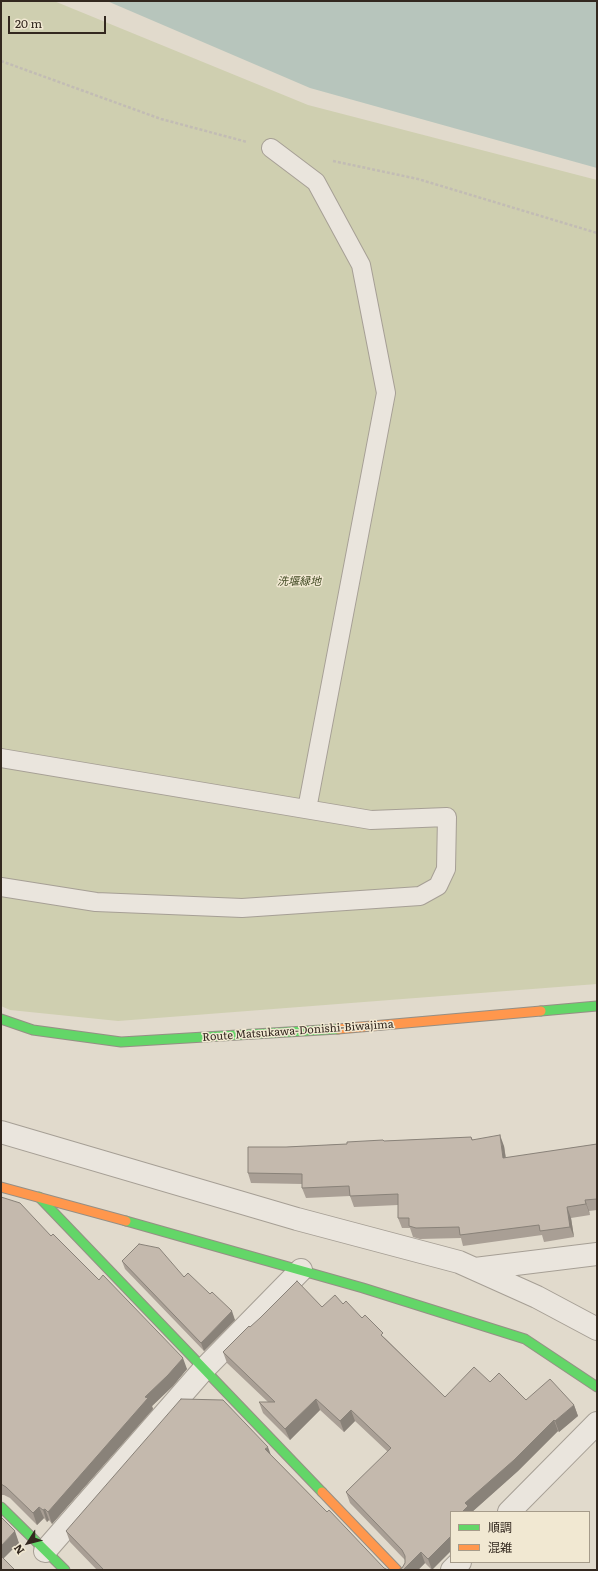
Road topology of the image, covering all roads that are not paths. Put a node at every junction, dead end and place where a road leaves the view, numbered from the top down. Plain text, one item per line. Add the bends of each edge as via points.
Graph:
1 (271, 148) dead end
2 (1, 758) edge
3 (307, 809) junction
4 (1, 887) edge
5 (597, 1006) edge
6 (1, 1019) edge
7 (1, 1132) edge
8 (1, 1187) edge
9 (39, 1197) junction
10 (597, 1254) edge
11 (475, 1269) junction
12 (300, 1270) junction
13 (597, 1329) edge
14 (204, 1369) junction
15 (597, 1387) edge
16 (597, 1423) edge
17 (1, 1506) edge
18 (510, 1511) edge
19 (46, 1551) junction
20 (65, 1570) edge
21 (397, 1570) edge

1 - 3 lane via 316,182 361,265 386,393
2 - 3 lane
3 - 4 lane via 371,820 447,817 446,869 438,886 420,896 242,908 96,902
5 - 6 street, Route Matsukawa-Donishi-Biwajima via 324,1030 121,1042 33,1030
7 - 11 street via 297,1219 459,1262
8 - 9 street
9 - 12 street
9 - 14 street
10 - 11 street
11 - 13 street via 537,1297
12 - 14 street
12 - 15 street via 525,1339
14 - 19 street
14 - 21 street
16 - 18 street
17 - 19 street
19 - 20 street

